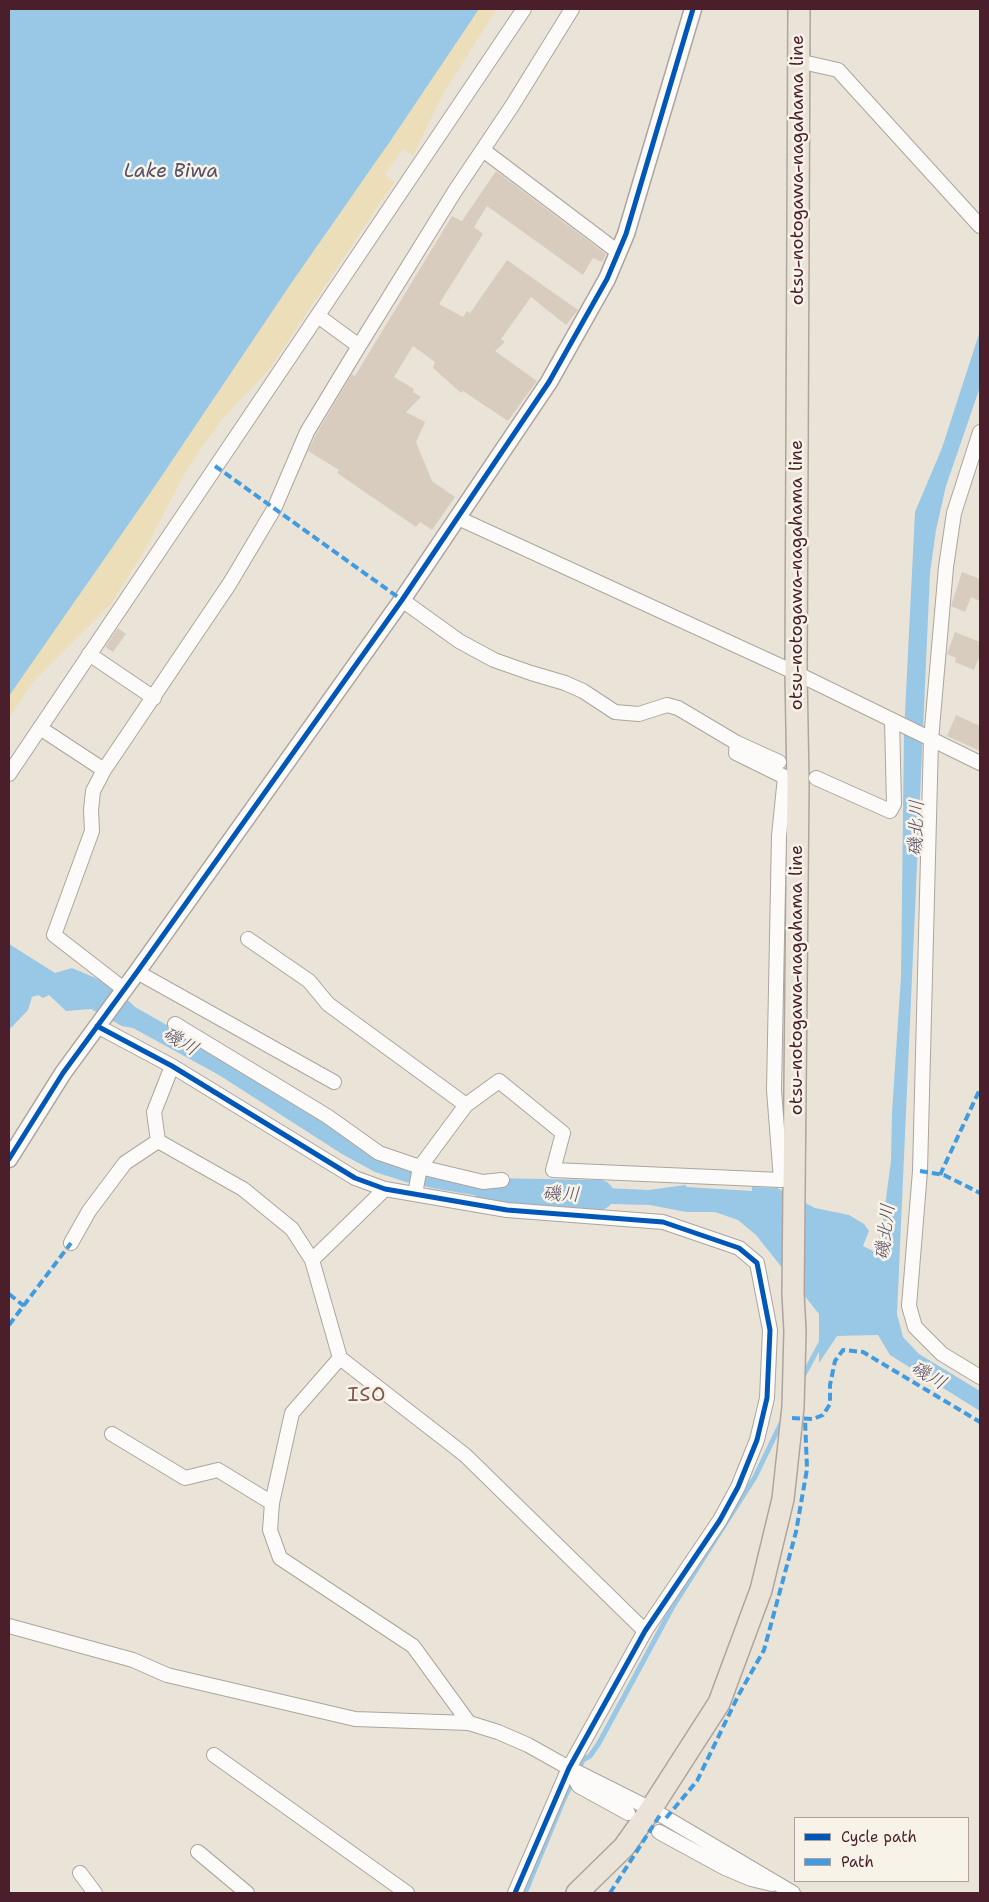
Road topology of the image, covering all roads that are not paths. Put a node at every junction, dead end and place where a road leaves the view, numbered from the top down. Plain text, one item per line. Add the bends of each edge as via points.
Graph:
1 (524, 9) edge
2 (572, 9) edge
3 (693, 9) edge
4 (798, 9) edge
5 (798, 61) junction
6 (483, 150) junction
7 (980, 226) edge
8 (618, 252) junction
9 (318, 316) junction
10 (359, 346) junction
11 (980, 432) edge
12 (458, 518) junction
13 (402, 600) junction
14 (89, 654) junction
15 (796, 673) junction
16 (154, 698) junction
17 (894, 722) junction
18 (40, 728) junction
19 (927, 738) junction
20 (737, 743) junction
21 (779, 762) dead end
22 (980, 763) edge
23 (104, 770) junction
24 (9, 774) edge
25 (800, 779) junction
26 (248, 939) dead end
27 (137, 972) junction
28 (122, 994) junction
29 (175, 1024) dead end
30 (97, 1026) junction
31 (172, 1066) junction
32 (334, 1082) dead end
33 (466, 1105) junction
34 (158, 1140) junction
35 (9, 1159) edge
36 (419, 1170) junction
37 (502, 1180) dead end
38 (385, 1189) junction
39 (415, 1191) junction
40 (71, 1243) dead end
41 (312, 1260) junction
42 (770, 1330) junction
43 (795, 1331) junction
44 (340, 1358) junction
45 (980, 1377) edge
46 (112, 1434) dead end
47 (272, 1503) junction
48 (9, 1626) edge
49 (645, 1631) junction
50 (469, 1723) junction
51 (214, 1755) dead end
52 (569, 1768) junction
53 (652, 1810) junction
54 (628, 1813) dead end
55 (659, 1832) dead end
56 (198, 1852) dead end
57 (80, 1873) dead end
58 (788, 1889) edge
59 (95, 1893) edge
60 (247, 1893) edge
61 (407, 1893) edge
62 (515, 1893) edge
63 (578, 1893) edge

1 - 9 street
2 - 6 street
3 - 8 street
4 - 5 main road, otsu-notogawa-nagahama line
5 - 7 street via 838,70
5 - 15 main road, otsu-notogawa-nagahama line
6 - 8 street
6 - 10 street
8 - 12 street via 550,382
9 - 10 street
9 - 14 street
10 - 16 street via 307,432 269,518
11 - 19 street via 954,513
12 - 13 street
12 - 15 street
13 - 20 street via 459,641 494,660 565,683 615,712 639,714 667,705 678,708
13 - 27 street
14 - 16 street
14 - 18 street
15 - 17 street
15 - 25 main road, otsu-notogawa-nagahama line
16 - 23 street
17 - 19 street
17 - 25 street via 894,804 890,811
18 - 23 street
18 - 24 street
19 - 22 street
19 - 45 street via 920,1170 909,1306 915,1327 942,1354
20 - 21 street
20 - 25 street via 736,753
23 - 28 street via 93,791 92,831 54,935
25 - 33 street via 779,836 774,1090 781,1180 553,1170 563,1133 499,1081
25 - 43 main road, otsu-notogawa-nagahama line
26 - 33 street via 309,981 328,1004
27 - 28 street
27 - 32 street
28 - 30 street
29 - 36 street via 380,1152
30 - 31 street
30 - 35 street
31 - 34 street via 154,1112
31 - 38 street via 355,1178
33 - 36 street
34 - 40 street via 125,1163 89,1211
34 - 41 street via 243,1189 292,1229
36 - 37 street via 483,1182
36 - 39 street
38 - 39 street
38 - 41 street
39 - 42 street via 506,1210 663,1222 739,1248 757,1263
41 - 44 street
42 - 43 street
42 - 49 street via 767,1398 757,1440 738,1487 720,1520
43 - 53 main road, otsu-notogawa-nagahama line via 793,1407 783,1499 761,1590 719,1703
44 - 47 street via 292,1413
44 - 49 street via 465,1456
46 - 47 street via 185,1478 218,1470
47 - 50 street via 270,1530 280,1558 413,1646
48 - 50 street via 133,1660 167,1675 355,1719
49 - 52 street
50 - 52 street via 528,1744
51 - 61 street
52 - 53 street
52 - 54 street via 578,1786
52 - 62 street
53 - 58 street
53 - 63 main road, otsu-notogawa-nagahama line via 624,1847
55 - 58 street via 725,1868
56 - 60 street
57 - 59 street

